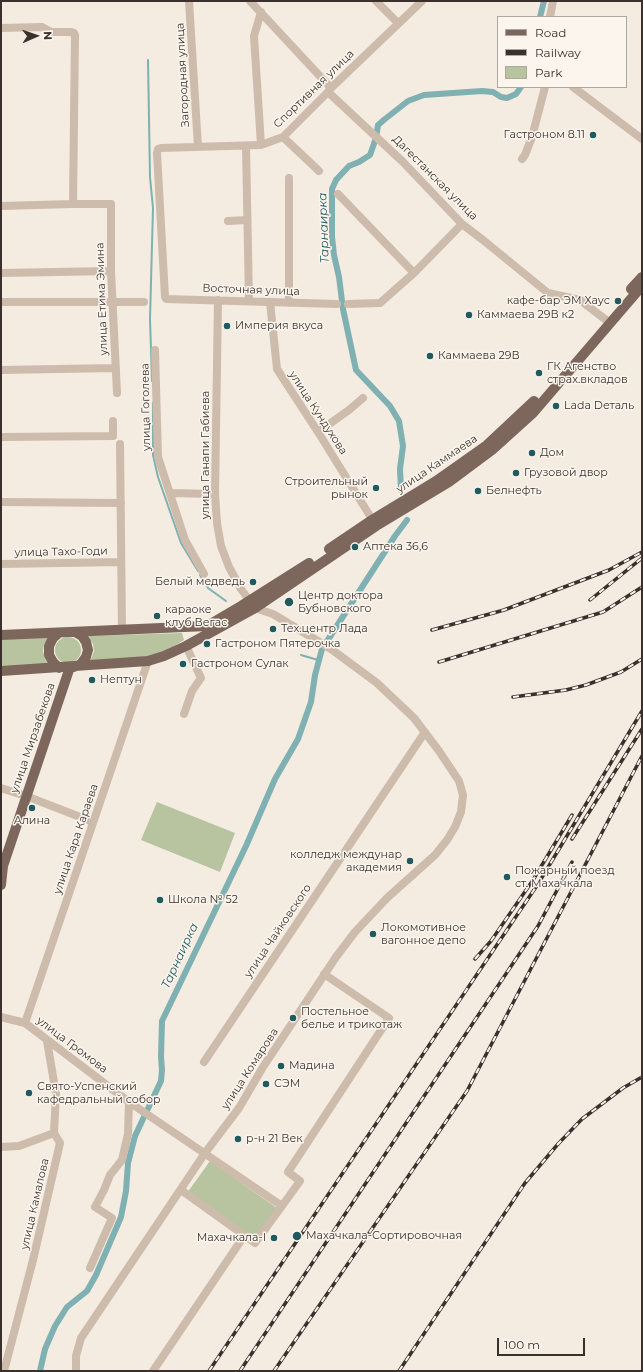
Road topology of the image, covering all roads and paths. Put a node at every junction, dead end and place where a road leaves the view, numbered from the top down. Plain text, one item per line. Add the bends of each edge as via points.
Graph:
1 (189, 1) edge
2 (250, 1) edge
3 (376, 1) edge
4 (422, 1) edge
5 (553, 1) edge
6 (261, 12) junction
7 (550, 16) edge
8 (398, 23) junction
9 (1, 28) edge
10 (545, 88) edge
11 (574, 88) edge
12 (329, 90) junction
13 (283, 137) junction
14 (642, 139) edge
15 (261, 145) junction
16 (246, 146) junction
17 (198, 148) junction
18 (522, 159) dead end
19 (319, 171) dead end
20 (289, 178) dead end
21 (338, 194) dead end
22 (73, 204) junction
23 (1, 206) edge
24 (247, 220) junction
25 (228, 221) dead end
26 (462, 224) junction
27 (111, 271) junction
28 (1, 273) edge
29 (414, 273) junction
30 (642, 277) edge
31 (642, 286) edge
32 (164, 297) joint
33 (218, 300) junction
34 (249, 301) junction
35 (1, 302) edge
36 (112, 302) junction
37 (144, 302) dead end
38 (270, 302) junction
39 (289, 303) junction
40 (337, 304) dead end
41 (348, 304) dead end
42 (608, 321) junction
43 (155, 350) dead end
44 (116, 368) junction
45 (1, 370) edge
46 (117, 393) dead end
47 (363, 398) dead end
48 (113, 421) dead end
49 (318, 432) junction
50 (1, 437) edge
51 (120, 444) dead end
52 (170, 493) junction
53 (215, 494) junction
54 (1, 502) edge
55 (121, 503) junction
56 (374, 523) junction
57 (121, 562) junction
58 (1, 564) edge
59 (204, 574) dead end
60 (252, 604) junction
61 (208, 629) junction
62 (122, 630) junction
63 (75, 632) junction
64 (59, 633) junction
65 (1, 635) edge
66 (186, 646) junction
67 (148, 661) junction
68 (66, 667) junction
69 (1, 671) edge
70 (184, 714) dead end
71 (425, 732) junction
72 (1, 788) edge
73 (23, 795) junction
74 (94, 822) junction
75 (1, 854) edge
76 (1, 885) edge
77 (324, 974) junction
78 (1, 1017) edge
79 (25, 1023) junction
80 (47, 1041) junction
81 (204, 1062) dead end
82 (129, 1102) junction
83 (54, 1133) junction
84 (1, 1147) edge
85 (205, 1153) junction
86 (181, 1190) junction
87 (282, 1206) junction
88 (244, 1236) junction
89 (90, 1268) dead end
90 (4, 1371) edge
91 (76, 1371) edge
92 (153, 1371) edge

1 - 17 street, Загородная улица
2 - 6 street, Дагестанская улица
3 - 8 street
4 - 8 street, Спортивная улица
5 - 7 street
6 - 12 street, Дагестанская улица
6 - 15 street via 254,36
8 - 12 street, Спортивная улица
9 - 22 street via 42,27 51,32 70,32 75,35
10 - 18 street via 532,137
11 - 14 street
12 - 13 street, Спортивная улица
12 - 26 street, Дагестанская улица
13 - 15 street, Спортивная улица
13 - 19 street
15 - 16 street, Спортивная улица
16 - 17 street, Спортивная улица
16 - 24 street
17 - 32 street, Спортивная улица via 161,148 156,153
20 - 39 street
21 - 29 street
22 - 23 street
22 - 27 street, улица Етима Эмина via 111,204
24 - 25 street
24 - 34 street
26 - 29 street
26 - 42 street, Дагестанская улица via 548,293 580,300
27 - 28 street
27 - 36 street, улица Етима Эмина
29 - 41 street via 380,303
30 - 42 main road, улица Каммаева
31 - 42 main road, улица Каммаева
32 - 33 street, Восточная улица via 170,300
33 - 34 street, Восточная улица
33 - 53 street, улица Ганапи Габиева
34 - 38 street, Восточная улица
35 - 36 street
36 - 37 street
36 - 44 street, улица Етима Эмина
38 - 39 street, Восточная улица
38 - 49 street, улица Кундухова via 277,369
39 - 40 street, Восточная улица
42 - 56 main road, улица Каммаева via 528,408 487,445
43 - 52 street, улица Гоголева via 158,457
44 - 45 street
44 - 46 street, улица Етима Эмина
47 - 49 street
48 - 50 street via 113,436
49 - 56 street, улица Кундухова
51 - 55 street
52 - 53 street
52 - 59 street, улица Гоголева via 185,540
53 - 60 street, улица Ганапи Габиева via 221,546 229,567
54 - 55 street
55 - 57 street
56 - 60 main road, улица Каммаева
57 - 58 street, улица Тахо-Годи
57 - 62 street
60 - 61 main road, улица Каммаева
60 - 71 street via 320,641 377,683
61 - 62 main road
61 - 66 main road, улица Каммаева
62 - 63 main road
63 - 64 main road
63 - 68 main road via 82,636 88,650 81,664
64 - 65 main road
64 - 68 main road via 49,646 49,654 53,662
66 - 67 main road, улица Каммаева
66 - 70 street via 201,678 192,691
67 - 68 main road, улица Каммаева
67 - 74 street, улица Кара Караева
68 - 69 main road, улица Каммаева
68 - 73 main road, улица Мирзабекова
71 - 77 street, улица Комарова via 459,781 463,795 461,812 455,827 435,855 387,898 355,932
71 - 81 street, улица Чайковского
72 - 73 street
73 - 74 street
73 - 75 main road, улица Мирзабекова
73 - 76 main road, улица Мирзабекова via 3,866
74 - 79 street, улица Кара Караева
77 - 85 street, улица Комарова via 239,1108
77 - 87 street via 389,1018 288,1172 300,1181
78 - 79 street, улица Громова
79 - 80 street, улица Громова
80 - 82 street, улица Громова
80 - 83 street, улица Камалова via 56,1094
82 - 85 street, улица Громова
82 - 89 street via 128,1134 122,1160 110,1175 95,1207 112,1218
83 - 84 street via 19,1146
83 - 90 street, улица Камалова via 60,1143
85 - 86 street, улица Комарова
85 - 87 street, улица Громова
86 - 88 street
86 - 91 street, улица Комарова via 81,1338 76,1356
87 - 88 street via 255,1243
88 - 92 street

